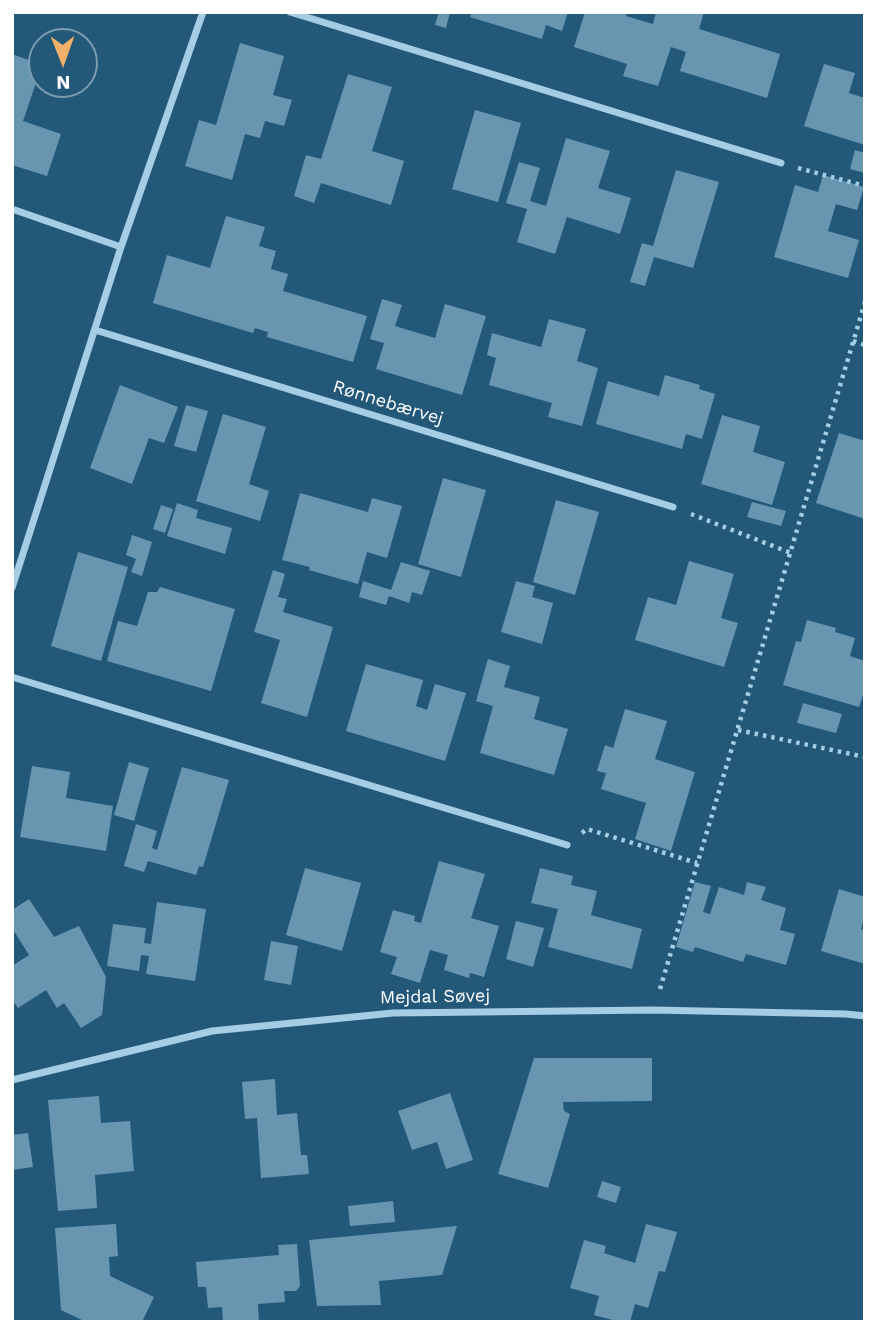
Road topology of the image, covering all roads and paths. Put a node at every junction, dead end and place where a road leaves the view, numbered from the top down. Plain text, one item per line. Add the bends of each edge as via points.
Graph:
1 (203, 12) edge
2 (290, 12) edge
3 (781, 163) joint
4 (865, 186) edge
5 (12, 209) edge
6 (121, 247) junction
7 (865, 302) edge
8 (95, 330) junction
9 (853, 341) junction
10 (865, 345) edge
11 (673, 506) joint
12 (791, 553) junction
13 (12, 588) edge
14 (12, 677) edge
15 (738, 730) junction
16 (865, 757) edge
17 (567, 845) joint
18 (697, 863) junction
19 (653, 1010) junction
20 (865, 1016) edge
21 (12, 1080) edge

1 - 6 street
2 - 3 street
3 - 4 path
5 - 6 street
6 - 8 street
7 - 9 path
8 - 11 street, Rønnebærvej
8 - 13 street
9 - 10 path
9 - 12 path
11 - 12 path
12 - 15 path
14 - 17 street
15 - 16 path
15 - 18 path
17 - 18 path via 587,829
18 - 19 path
19 - 20 street, Mejdal Søvej
19 - 21 street, Mejdal Søvej via 393,1013 212,1031

